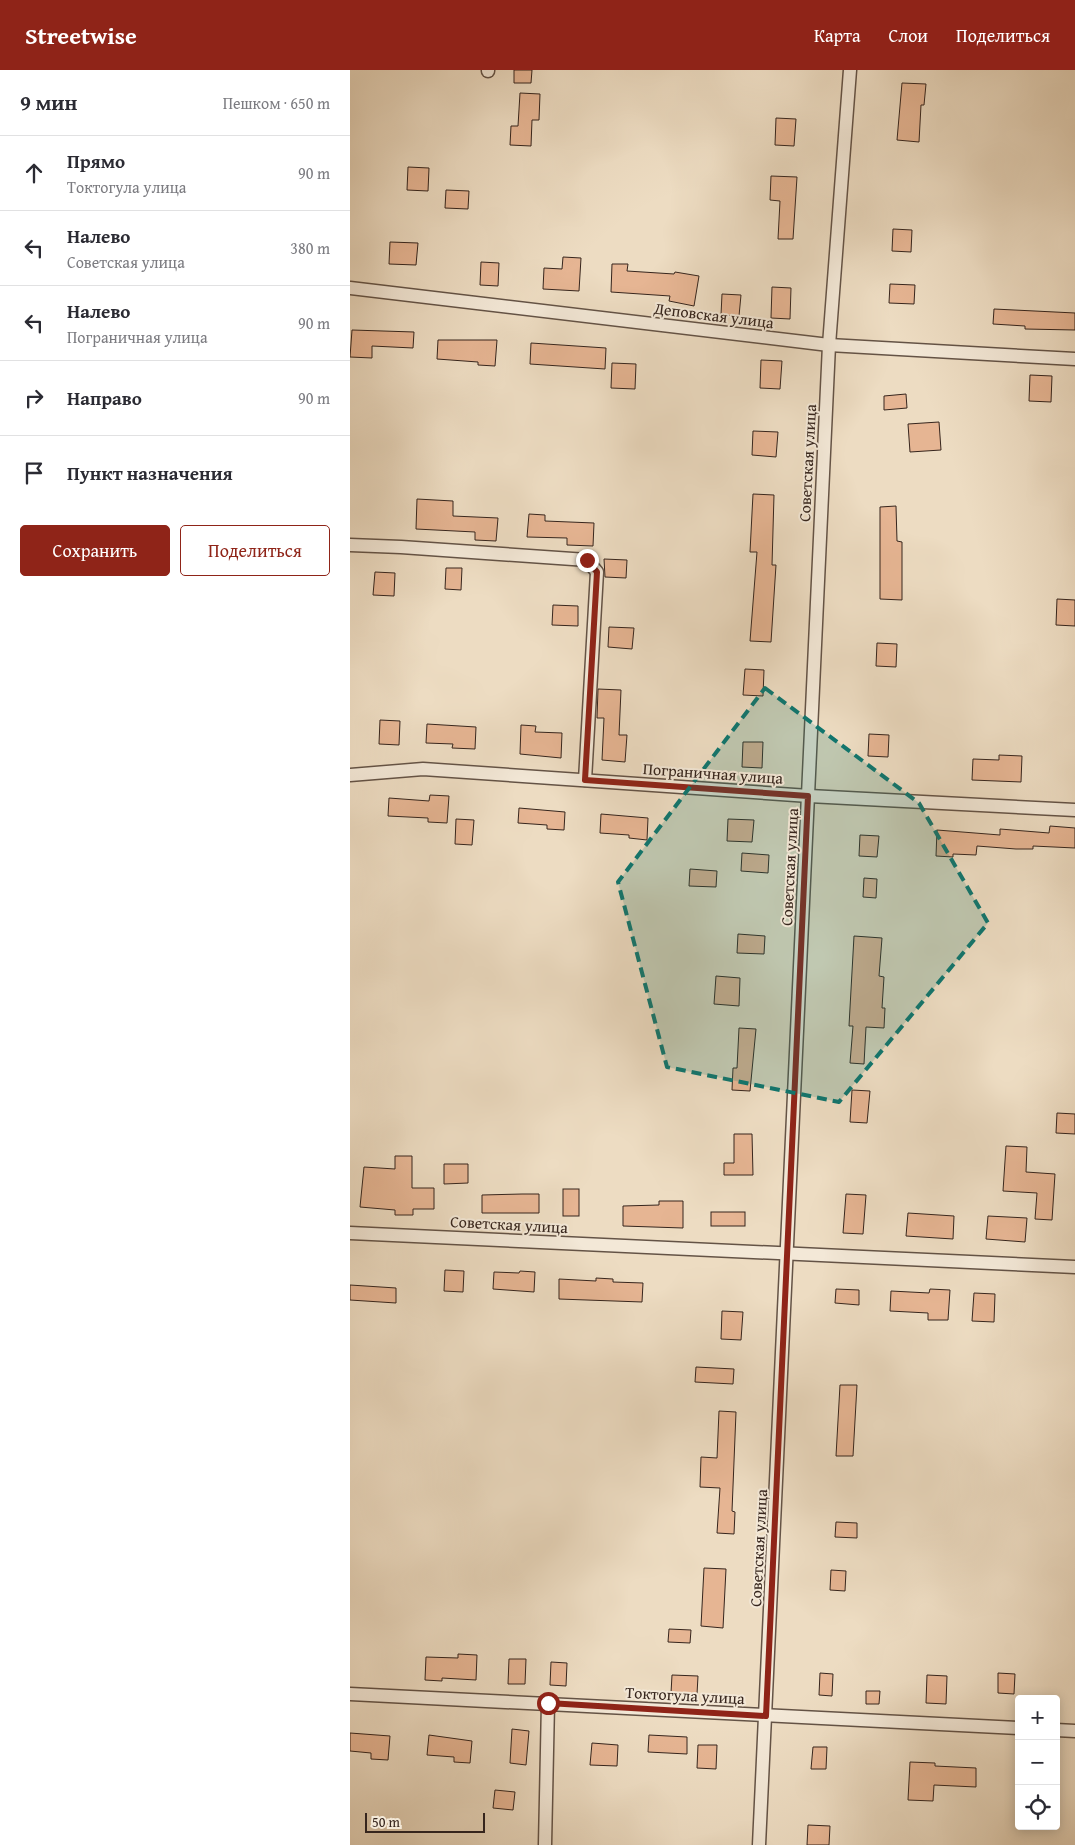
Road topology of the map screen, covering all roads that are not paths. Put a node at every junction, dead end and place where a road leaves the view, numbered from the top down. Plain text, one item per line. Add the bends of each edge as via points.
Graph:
1 (850, 70) edge
2 (350, 288) edge
3 (829, 345) junction
4 (1075, 359) edge
5 (350, 545) edge
6 (350, 775) edge
7 (585, 780) junction
8 (808, 796) junction
9 (1075, 810) edge
10 (350, 1233) edge
11 (787, 1253) junction
12 (1075, 1267) edge
13 (350, 1694) edge
14 (548, 1703) junction
15 (766, 1716) junction
16 (1015, 1728) edge
17 (1060, 1730) edge
18 (1075, 1731) edge
19 (545, 1845) edge
20 (759, 1845) edge

1 - 3 street
2 - 3 street, Деповская улица
3 - 4 street, Деповская улица
3 - 8 street, Советская улица
5 - 7 street via 587,560 597,572
6 - 7 street, Пограничная улица via 423,769
7 - 8 street, Пограничная улица
8 - 9 street, Пограничная улица
8 - 11 street, Советская улица
10 - 11 street, Советская улица
11 - 12 street, Советская улица
11 - 15 street, Советская улица
13 - 14 street, Токтогула улица
14 - 15 street, Токтогула улица
14 - 19 street
15 - 16 street, Токтогула улица
15 - 20 street, Советская улица
17 - 18 street

